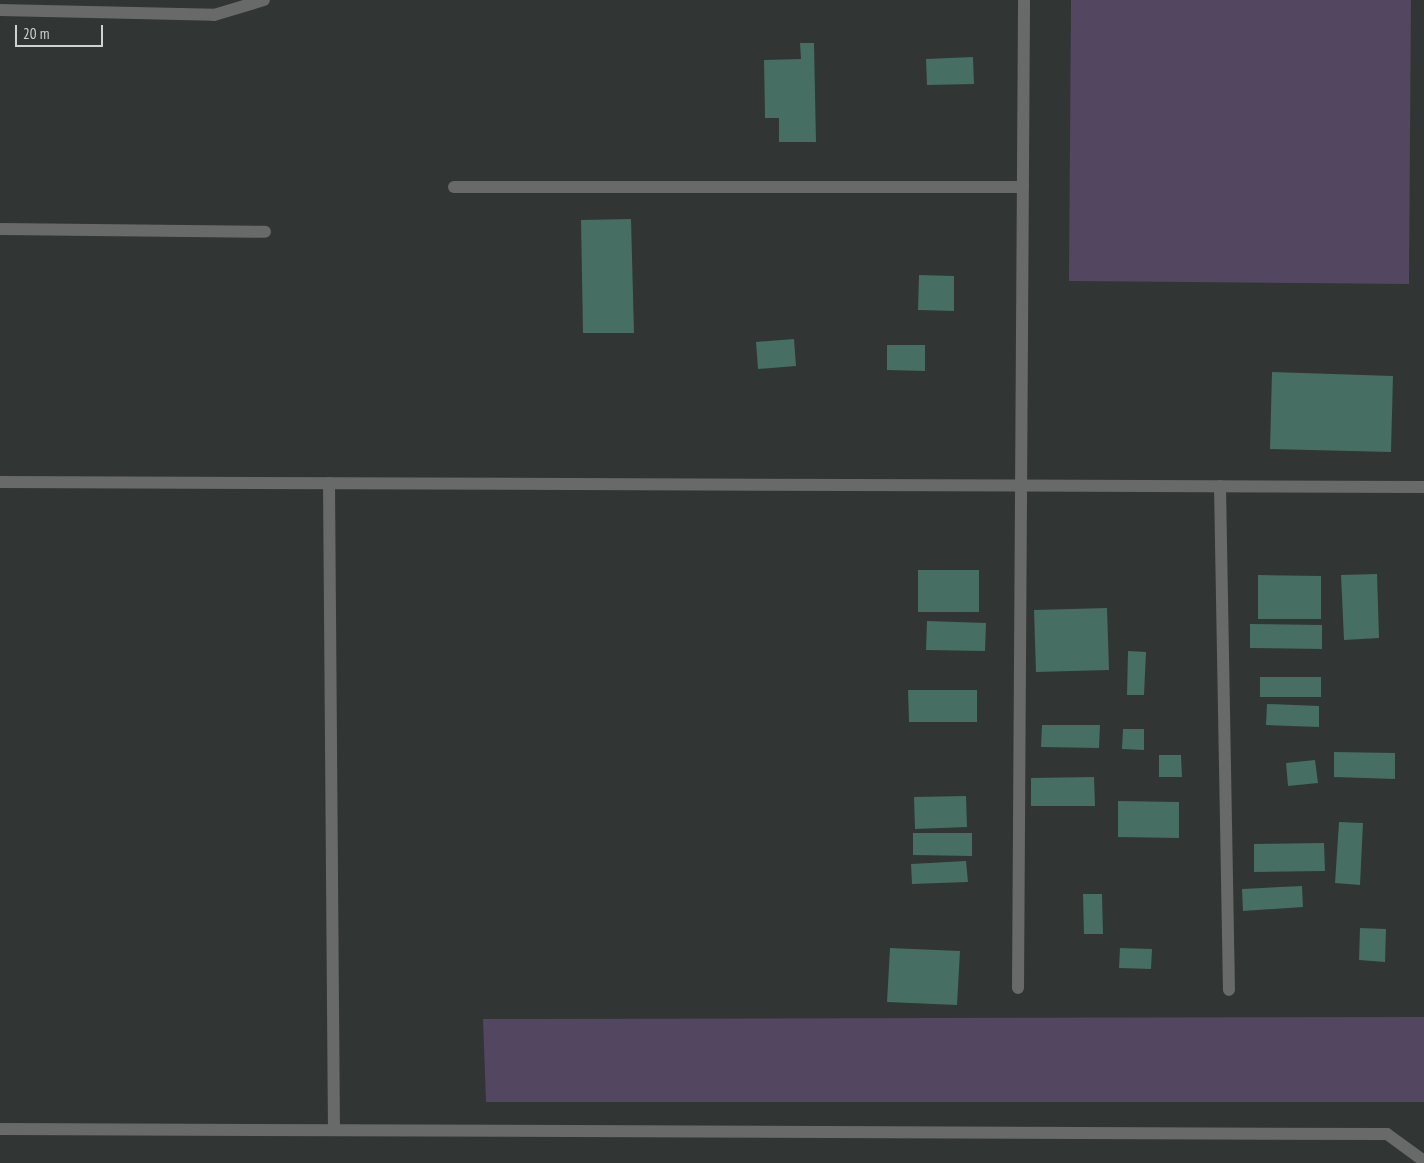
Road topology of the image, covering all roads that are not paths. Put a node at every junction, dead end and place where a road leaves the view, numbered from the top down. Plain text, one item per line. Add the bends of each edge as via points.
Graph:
1 (264, 0) edge
2 (1024, 0) edge
3 (0, 10) edge
4 (1023, 187) junction
5 (454, 188) dead end
6 (0, 229) edge
7 (265, 232) dead end
8 (0, 482) edge
9 (329, 483) junction
10 (1023, 486) junction
11 (1220, 486) junction
12 (1424, 487) edge
13 (1018, 988) dead end
14 (1229, 990) dead end
15 (0, 1129) edge
16 (334, 1130) junction
17 (1424, 1161) edge

1 - 3 street via 214,15
2 - 4 street
4 - 5 street
4 - 10 street
6 - 7 street
8 - 9 street
9 - 10 street
9 - 16 street
10 - 11 street
10 - 13 street
11 - 12 street
11 - 14 street
15 - 16 street
16 - 17 street via 1387,1134

